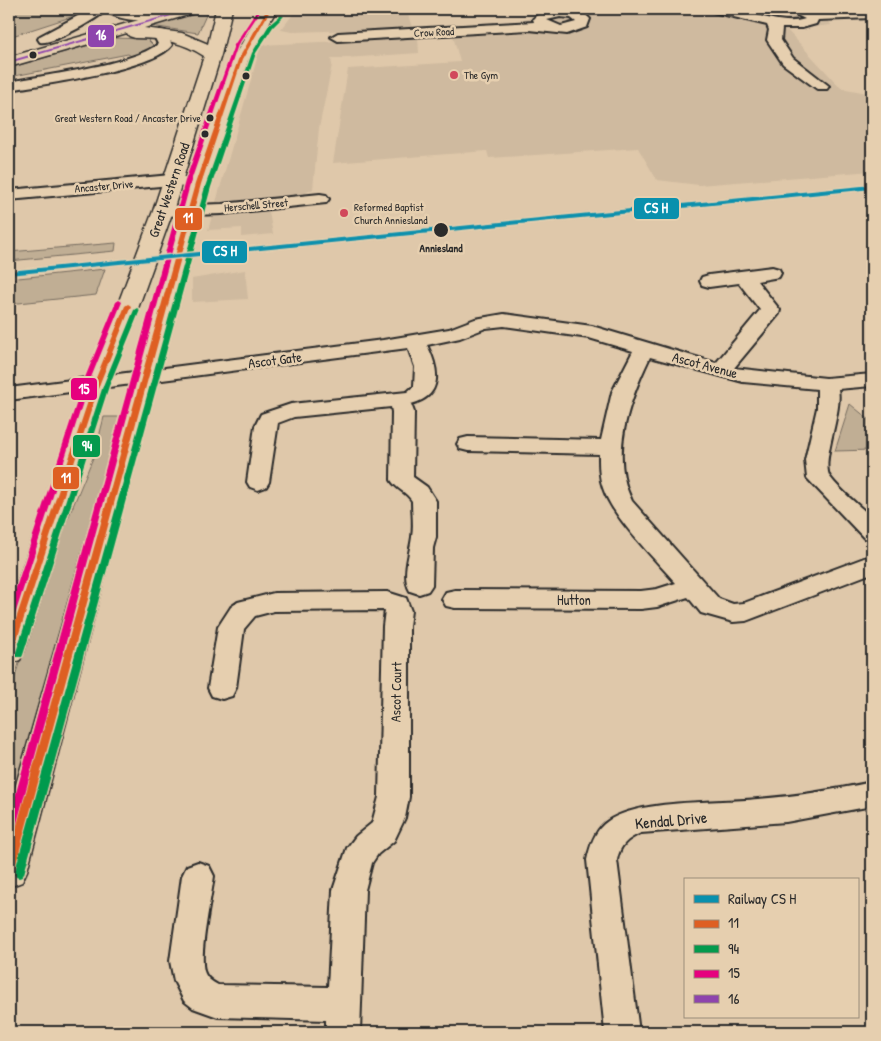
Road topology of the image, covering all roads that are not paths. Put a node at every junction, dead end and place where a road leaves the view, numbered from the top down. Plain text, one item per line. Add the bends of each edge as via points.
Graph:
1 (150, 9) edge
2 (188, 9) edge
3 (193, 9) edge
4 (224, 9) edge
5 (243, 9) edge
6 (718, 9) edge
7 (802, 11) edge
8 (118, 12) edge
9 (270, 12) edge
10 (848, 12) edge
11 (872, 14) edge
12 (548, 17) edge
13 (774, 19) edge
14 (160, 34) junction
15 (338, 37) dead end
16 (92, 38) junction
17 (9, 50) edge
18 (213, 55) junction
19 (9, 62) edge
20 (9, 86) edge
21 (822, 86) dead end
22 (172, 180) junction
23 (198, 184) junction
24 (9, 195) edge
25 (320, 199) dead end
26 (163, 211) junction
27 (192, 211) junction
28 (772, 273) dead end
29 (744, 276) junction
30 (710, 281) dead end
31 (453, 334) joint
32 (414, 340) junction
33 (645, 347) junction
34 (722, 371) junction
35 (144, 378) junction
36 (872, 380) edge
37 (97, 382) junction
38 (826, 384) junction
39 (9, 394) edge
40 (399, 400) junction
41 (468, 444) dead end
42 (610, 447) junction
43 (258, 482) dead end
44 (872, 532) edge
45 (872, 564) edge
46 (419, 585) dead end
47 (692, 587) junction
48 (455, 599) dead end
49 (9, 652) edge
50 (222, 688) dead end
51 (872, 794) edge
52 (9, 870) edge
53 (198, 876) dead end
54 (343, 1018) edge
55 (622, 1032) edge

1 - 8 main road
2 - 8 street via 152,15
3 - 16 main road
4 - 18 main road, Great Western Road
5 - 18 main road
6 - 13 street
7 - 10 street
7 - 13 street via 811,21
8 - 17 main road
9 - 23 main road, Great Western Road via 240,60
10 - 11 street
12 - 15 street, Crow Road
13 - 21 street via 774,40 788,61
14 - 16 main road via 131,33
14 - 18 main road via 192,41
14 - 20 street via 165,41 164,48 131,62
16 - 19 main road
18 - 22 main road, Great Western Road
22 - 23 street, Ancaster Drive
22 - 24 street, Ancaster Drive
22 - 26 main road, Great Western Road
23 - 27 main road, Great Western Road
25 - 27 street, Herschell Street
26 - 27 street, Herschell Street
26 - 37 main road, Great Western Road
27 - 35 main road, Great Western Road
28 - 29 street
29 - 30 street
29 - 34 street via 770,310
31 - 32 street, Ascot Gate
31 - 33 street, Ascot Avenue via 500,337 540,325 592,332
32 - 35 street, Ascot Gate
32 - 40 street via 422,356 426,380 419,393
33 - 34 street, Ascot Avenue
33 - 42 street via 623,392
34 - 38 street, Ascot Avenue
35 - 37 street, Ascot Gate
35 - 52 main road, Great Western Road
36 - 38 street, Ascot Avenue
37 - 39 street, Ascot Gate
37 - 49 main road, Great Western Road
38 - 44 street via 829,398 816,460 818,478
40 - 43 street via 291,411 270,420 266,426
40 - 46 street via 403,412 402,480 419,492 424,501
41 - 42 street
42 - 47 street via 610,470 622,505
45 - 47 street via 746,612 733,613 710,606
47 - 48 street, Hutton via 641,600
50 - 54 street, Ascot Court via 231,627 247,609 274,602 387,601 397,605 394,798 383,832 358,858 349,890
51 - 55 street, Kendal Drive via 772,812 640,820 624,825 613,834 604,846 602,860
53 - 54 street, Ascot Court via 186,962 191,983 198,993 218,1001

